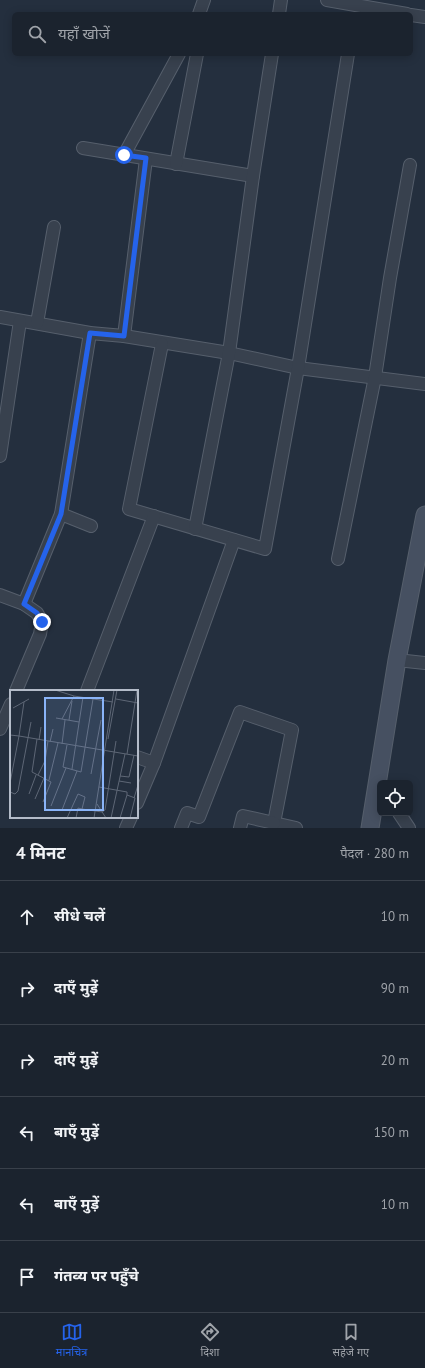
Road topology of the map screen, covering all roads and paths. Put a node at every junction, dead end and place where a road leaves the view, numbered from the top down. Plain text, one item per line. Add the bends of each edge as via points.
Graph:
1 (204, 0) edge
2 (281, 0) edge
3 (327, 0) edge
4 (343, 1) edge
5 (356, 10) edge
6 (200, 12) edge
7 (279, 12) edge
8 (382, 12) edge
9 (413, 15) edge
10 (425, 17) edge
11 (178, 56) edge
12 (197, 56) edge
13 (272, 56) edge
14 (348, 56) edge
15 (82, 148) dead end
16 (124, 155) junction
17 (146, 158) junction
18 (176, 164) junction
19 (410, 165) dead end
20 (253, 176) junction
21 (54, 227) dead end
22 (0, 317) edge
23 (20, 321) junction
24 (38, 323) junction
25 (90, 333) junction
26 (124, 336) junction
27 (162, 344) junction
28 (229, 353) junction
29 (298, 368) junction
30 (375, 377) junction
31 (425, 384) edge
32 (0, 456) edge
33 (61, 514) junction
34 (425, 515) edge
35 (154, 516) junction
36 (91, 526) dead end
37 (195, 529) junction
38 (234, 540) junction
39 (338, 559) dead end
40 (0, 595) edge
41 (24, 604) junction
42 (397, 660) junction
43 (425, 663) edge
44 (16, 690) edge
45 (87, 690) edge
46 (10, 706) edge
47 (0, 729) edge
48 (138, 757) edge
49 (154, 763) junction
50 (379, 780) edge
51 (377, 791) edge
52 (138, 801) edge
53 (402, 816) edge
54 (131, 818) edge
55 (274, 823) junction
56 (126, 828) edge
57 (182, 828) edge
58 (240, 828) edge
59 (296, 828) edge
60 (370, 828) edge
61 (409, 828) edge

1 - 6 street
2 - 7 street
3 - 4 street
4 - 5 street
5 - 8 street
9 - 10 street
11 - 16 street
12 - 18 street
13 - 20 street
14 - 29 street
15 - 16 street
16 - 17 street
17 - 18 street
17 - 26 street
18 - 20 street
19 - 30 street
20 - 28 street
21 - 24 street
22 - 23 street
23 - 24 street
23 - 32 street
24 - 25 street
25 - 26 street
25 - 33 street
26 - 27 street
27 - 28 street
27 - 35 street via 129,509
28 - 29 street
28 - 37 street
29 - 30 street
29 - 38 street via 265,549
30 - 31 street
30 - 39 street
33 - 36 street
33 - 41 street
34 - 42 street
35 - 37 street
35 - 45 street
37 - 38 street
38 - 49 street
40 - 41 street
41 - 44 street via 37,613 42,622 40,634
42 - 43 street
42 - 50 street
46 - 47 street
48 - 49 street
49 - 52 street
51 - 60 street
53 - 61 street
54 - 56 street
55 - 57 street via 292,730 240,712 199,817 187,813
55 - 58 street via 243,816
55 - 59 street

